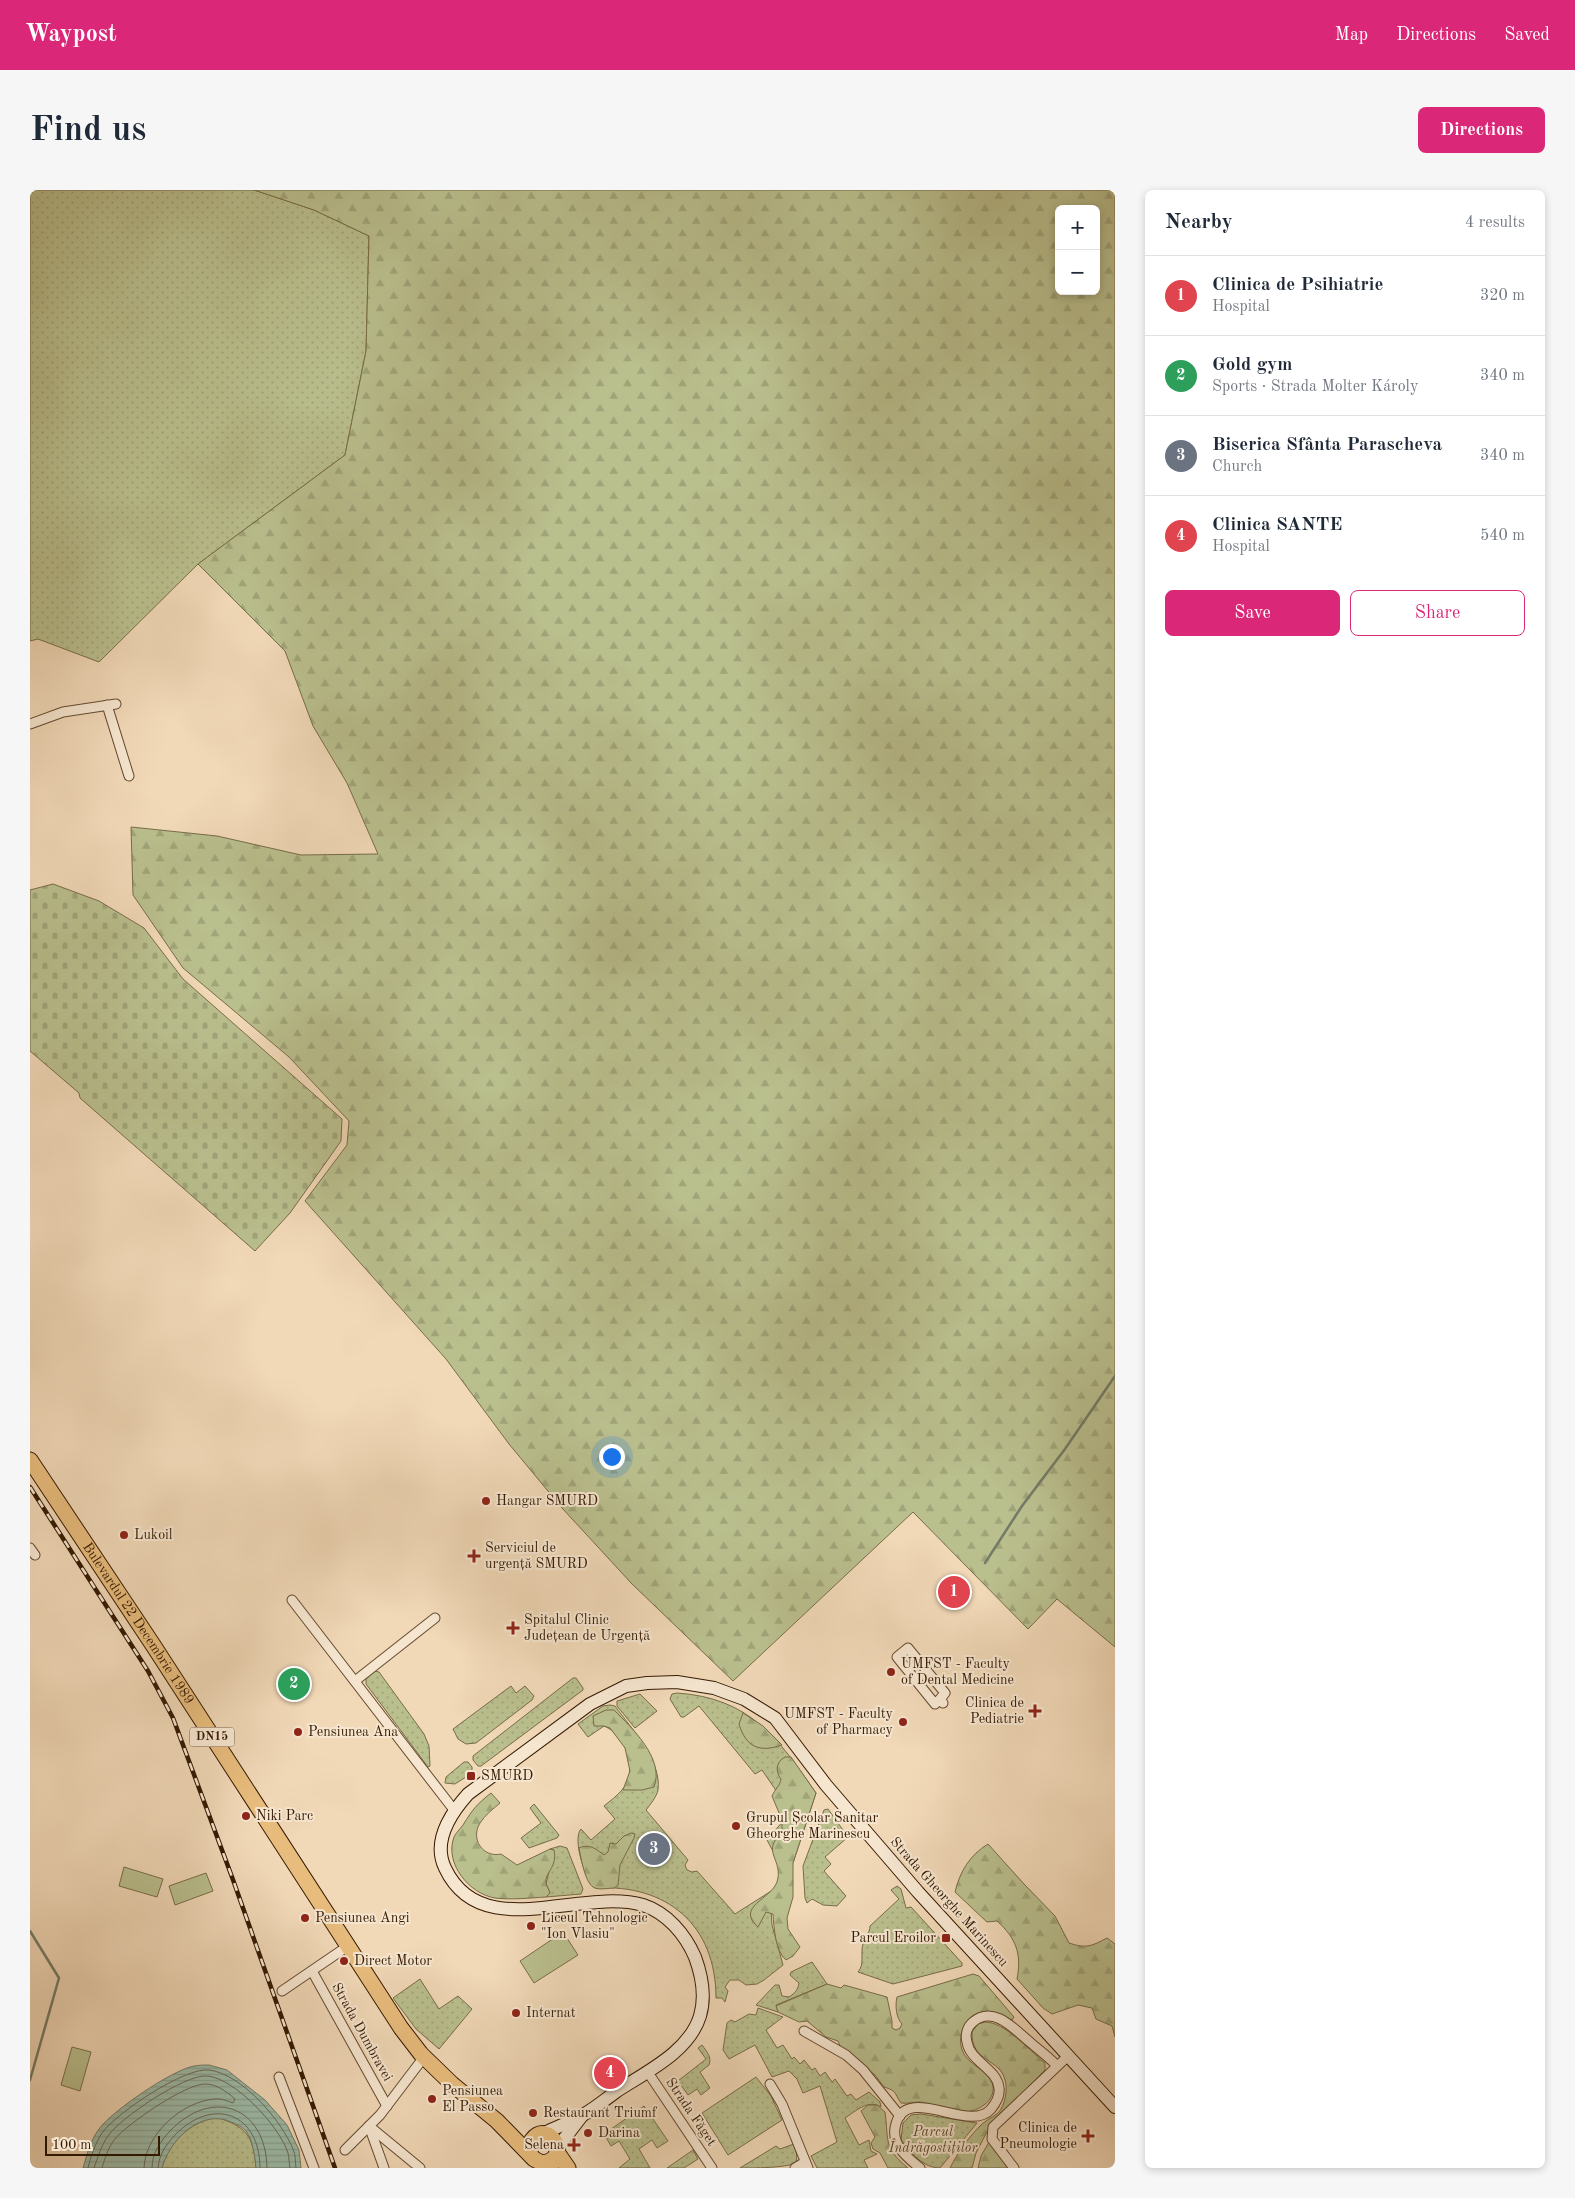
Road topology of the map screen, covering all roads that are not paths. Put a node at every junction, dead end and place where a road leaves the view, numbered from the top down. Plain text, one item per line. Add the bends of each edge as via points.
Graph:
1 (30, 724) edge
2 (128, 776) dead end
3 (30, 1460) edge
4 (292, 1600) dead end
5 (435, 1618) dead end
6 (355, 1681) junction
7 (942, 1701) joint
8 (454, 1810) junction
9 (348, 1946) junction
10 (312, 1971) junction
11 (282, 1991) dead end
12 (804, 2030) dead end
13 (1068, 2056) junction
14 (424, 2057) junction
15 (1057, 2066) junction
16 (647, 2071) junction
17 (279, 2076) dead end
18 (770, 2084) dead end
19 (387, 2106) junction
20 (1115, 2107) edge
21 (583, 2115) junction
22 (898, 2115) junction
23 (497, 2122) junction
24 (369, 2126) junction
25 (539, 2135) junction
26 (345, 2150) dead end
27 (557, 2150) junction
28 (541, 2162) edge
29 (807, 2165) edge
30 (313, 2168) edge
31 (384, 2168) edge
32 (420, 2168) edge
33 (568, 2168) edge
34 (712, 2168) edge
35 (795, 2168) edge
36 (920, 2168) edge
37 (1014, 2168) edge

1 - 2 street via 63,712 111,705
3 - 9 main road, Bulevardul 22 Decembrie 1989 / DN15
4 - 6 street
5 - 6 street
6 - 8 street
7 - 7 street via 945,1693 908,1648 897,1657 935,1704
8 - 13 main road, Strada Gheorghe Marinescu via 468,1794 498,1771 590,1704 618,1690 637,1684 678,1682 736,1695 775,1718 826,1785 918,1892
8 - 16 main road, Strada Gheorghe Marinescu via 444,1828 440,1848 444,1866 456,1888 472,1901 492,1908 624,1902 661,1914 675,1926 691,1950 701,1974 703,1997 700,2016 682,2045
9 - 10 street
9 - 14 main road, Bulevardul 22 Decembrie 1989 / DN15
10 - 11 street
10 - 19 street, Strada Dumbravei
12 - 22 street via 846,2055 863,2070
13 - 15 street
13 - 20 main road, Strada Gheorghe Marinescu
14 - 19 street
14 - 23 main road, Bulevardul 22 Decembrie 1989 / DN15
15 - 22 street via 1008,2024 985,2016 972,2023 966,2033 972,2054 996,2078 1000,2088 997,2101 989,2111 964,2116 921,2107
15 - 37 street via 993,2127 992,2139
16 - 21 main road, Strada Gheorghe Marinescu
16 - 34 street, Strada Făget
17 - 30 street
18 - 29 street via 782,2104
19 - 24 street
21 - 25 main road, Strada Gheorghe Marinescu
21 - 27 main road, Strada Gheorghe Marinescu
22 - 36 street via 894,2131 896,2141
23 - 25 main road, Bulevardul 22 Decembrie 1989 / DN15
23 - 28 main road, Bulevardul 22 Decembrie 1989 / DN15
24 - 26 street
24 - 31 street
24 - 32 street
25 - 27 main road, Bulevardul 22 Decembrie 1989 / DN15 via 554,2139
25 - 28 main road via 531,2142
27 - 28 main road via 552,2160
27 - 33 main road, Bulevardul 22 Decembrie 1989 / DN15
29 - 35 street

